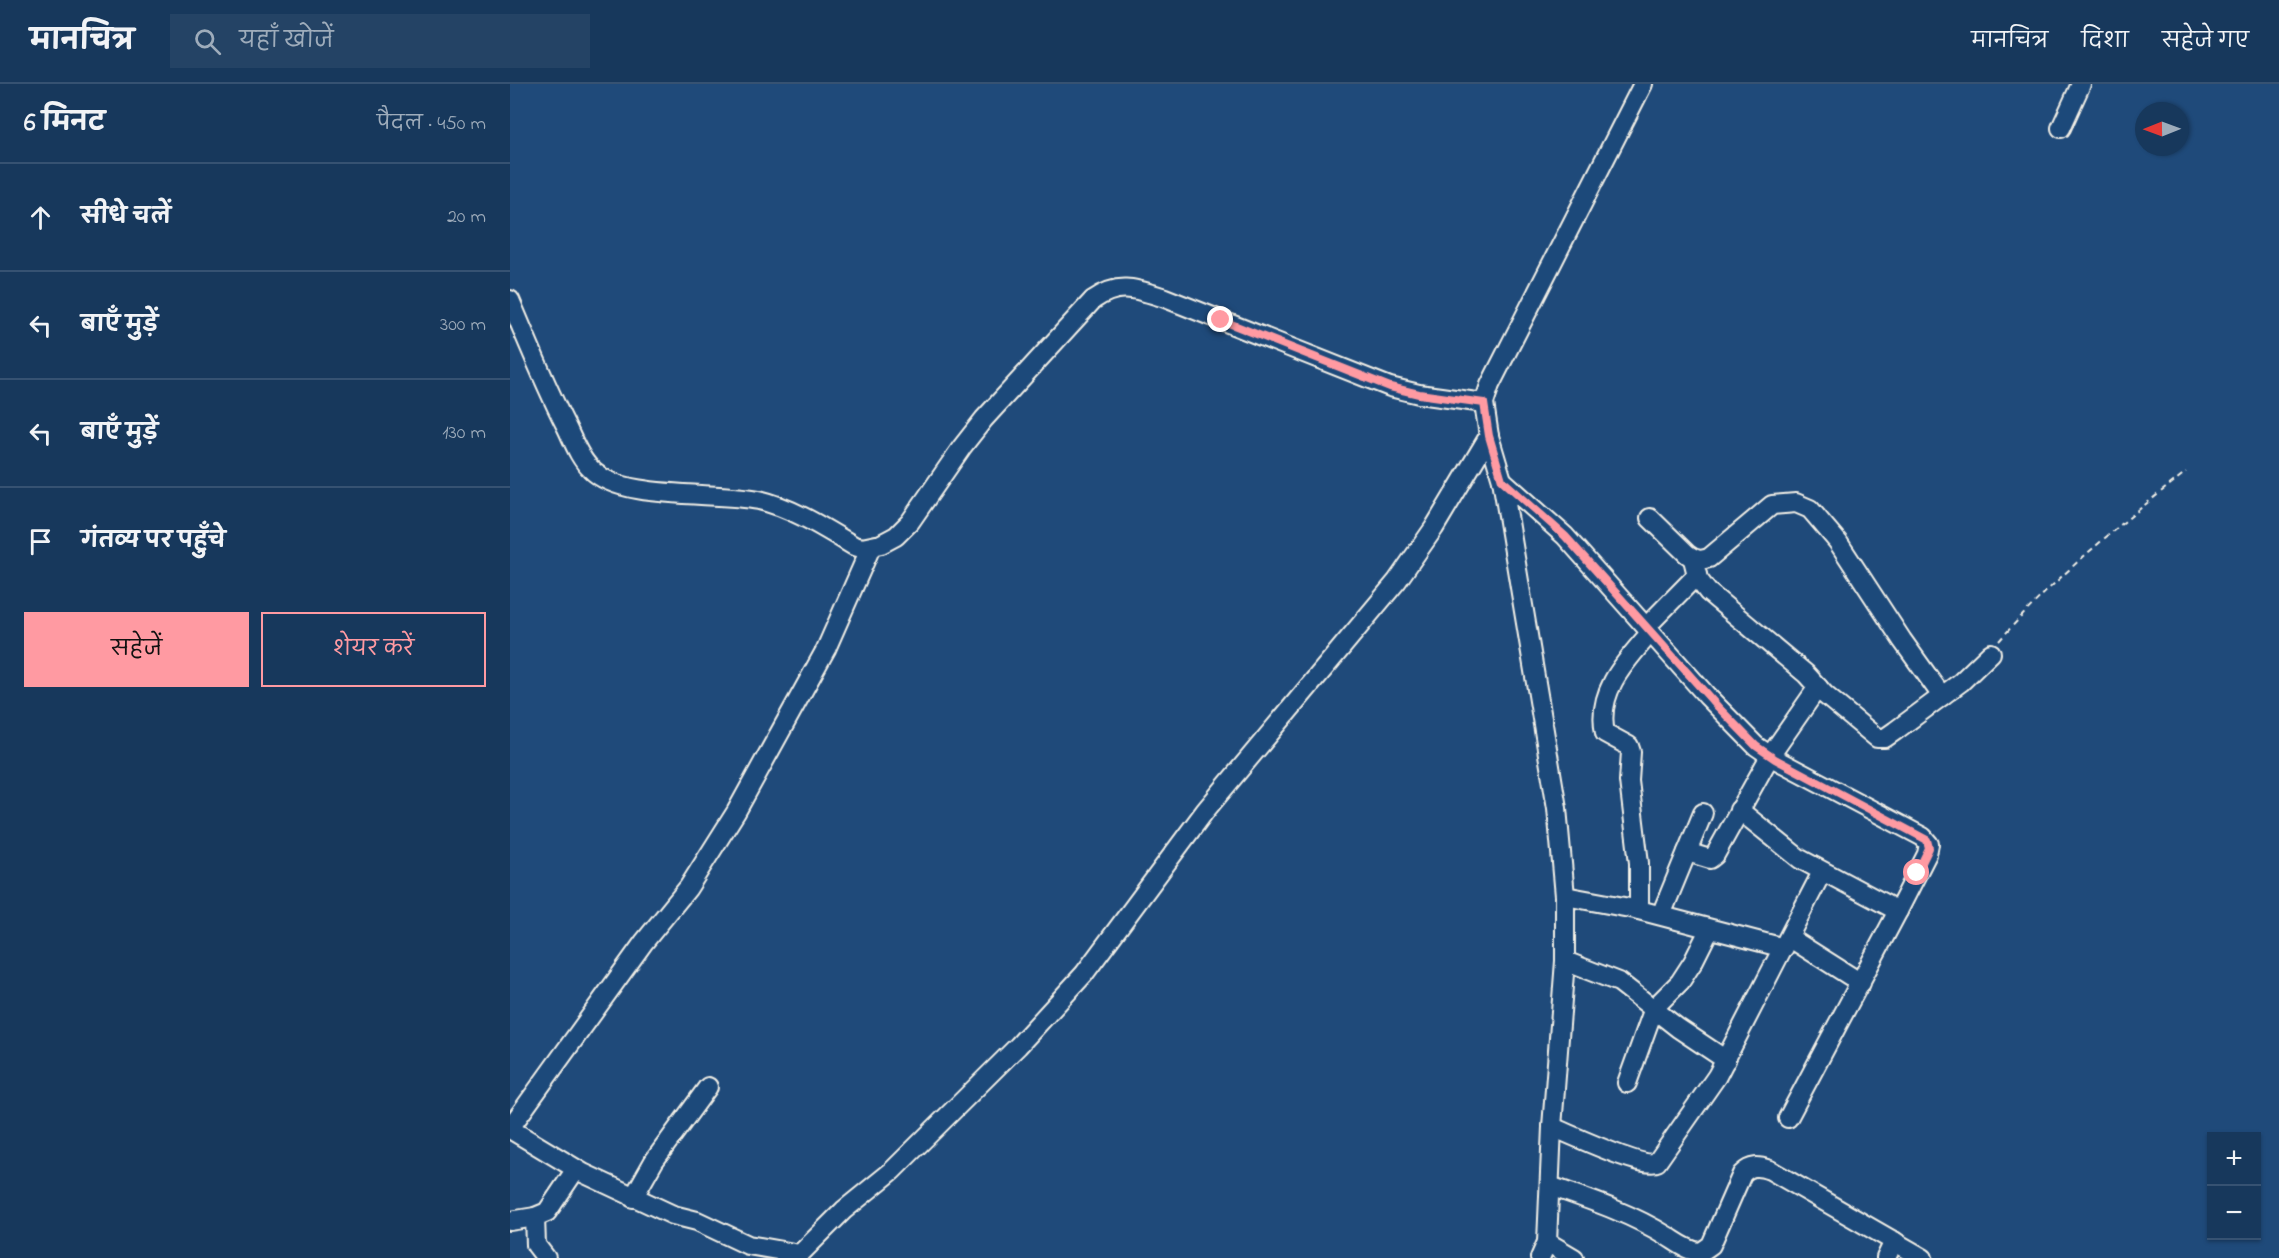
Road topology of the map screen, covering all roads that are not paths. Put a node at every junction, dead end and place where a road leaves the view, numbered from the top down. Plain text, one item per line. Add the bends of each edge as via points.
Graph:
1 (1643, 84) edge
2 (2081, 84) edge
3 (2061, 128) dead end
4 (510, 300) edge
5 (1484, 403) junction
6 (1489, 436) junction
7 (1502, 480) junction
8 (1650, 518) dead end
9 (871, 547) junction
10 (1695, 567) junction
11 (1649, 629) junction
12 (1990, 653) road end
13 (1818, 687) junction
14 (1942, 696) junction
15 (1770, 756) junction
16 (1739, 810) junction
17 (1703, 813) dead end
18 (1687, 852) junction
19 (1822, 872) junction
20 (1565, 896) junction
21 (1639, 910) junction
22 (1898, 911) junction
23 (1661, 915) junction
24 (1709, 930) junction
25 (1787, 943) junction
26 (1565, 961) junction
27 (1861, 983) junction
28 (1654, 1008) junction
29 (1726, 1060) junction
30 (1628, 1083) dead end
31 (708, 1087) dead end
32 (1788, 1118) dead end
33 (1552, 1127) junction
34 (510, 1128) edge
35 (576, 1169) junction
36 (1550, 1186) junction
37 (633, 1198) junction
38 (536, 1217) junction
39 (510, 1221) edge
40 (1894, 1241) junction
41 (1543, 1250) edge
42 (798, 1256) edge
43 (546, 1258) edge
44 (1574, 1258) edge
45 (1886, 1258) edge
46 (1923, 1258) edge

1 - 5 street
2 - 3 street
4 - 9 street via 573,441 589,468 600,477 634,489 762,501 787,509 854,546
5 - 6 street
5 - 9 street via 1390,387 1166,298 1138,289 1114,289 1093,300 984,419 910,522 896,536
6 - 7 street
6 - 42 street via 1391,590 1205,811 1084,974 892,1172 844,1210
7 - 11 street via 1565,536
7 - 20 street via 1557,808
8 - 10 street
9 - 34 street via 825,650 736,812 687,888
10 - 11 street
10 - 13 street via 1708,592
10 - 14 street via 1772,505 1802,505 1815,514 1838,542
11 - 15 street via 1729,719
11 - 21 street via 1612,680 1604,719 1605,733 1629,746 1631,752 1629,781 1639,863
12 - 14 street
13 - 14 street via 1869,733 1881,739
13 - 15 street
15 - 16 street
15 - 22 street via 1927,840 1927,854
16 - 18 street via 1713,858
16 - 19 street via 1783,847
17 - 18 street
18 - 23 street
19 - 22 street
19 - 25 street
20 - 21 street
20 - 26 street
21 - 23 street
22 - 27 street
23 - 24 street
24 - 25 street
24 - 28 street via 1680,982
25 - 27 street
25 - 29 street
26 - 28 street via 1620,982
26 - 33 street
27 - 32 street
28 - 29 street
28 - 30 street
29 - 33 street via 1655,1164 1633,1160
31 - 37 street via 654,1161
33 - 36 street
34 - 35 street
35 - 37 street
35 - 38 street via 547,1212
36 - 40 street via 1613,1208 1701,1252 1711,1245 1742,1174 1760,1167
36 - 41 street
37 - 42 street via 748,1245
38 - 39 street
38 - 43 street via 536,1245
40 - 45 street
40 - 46 street
41 - 44 street

